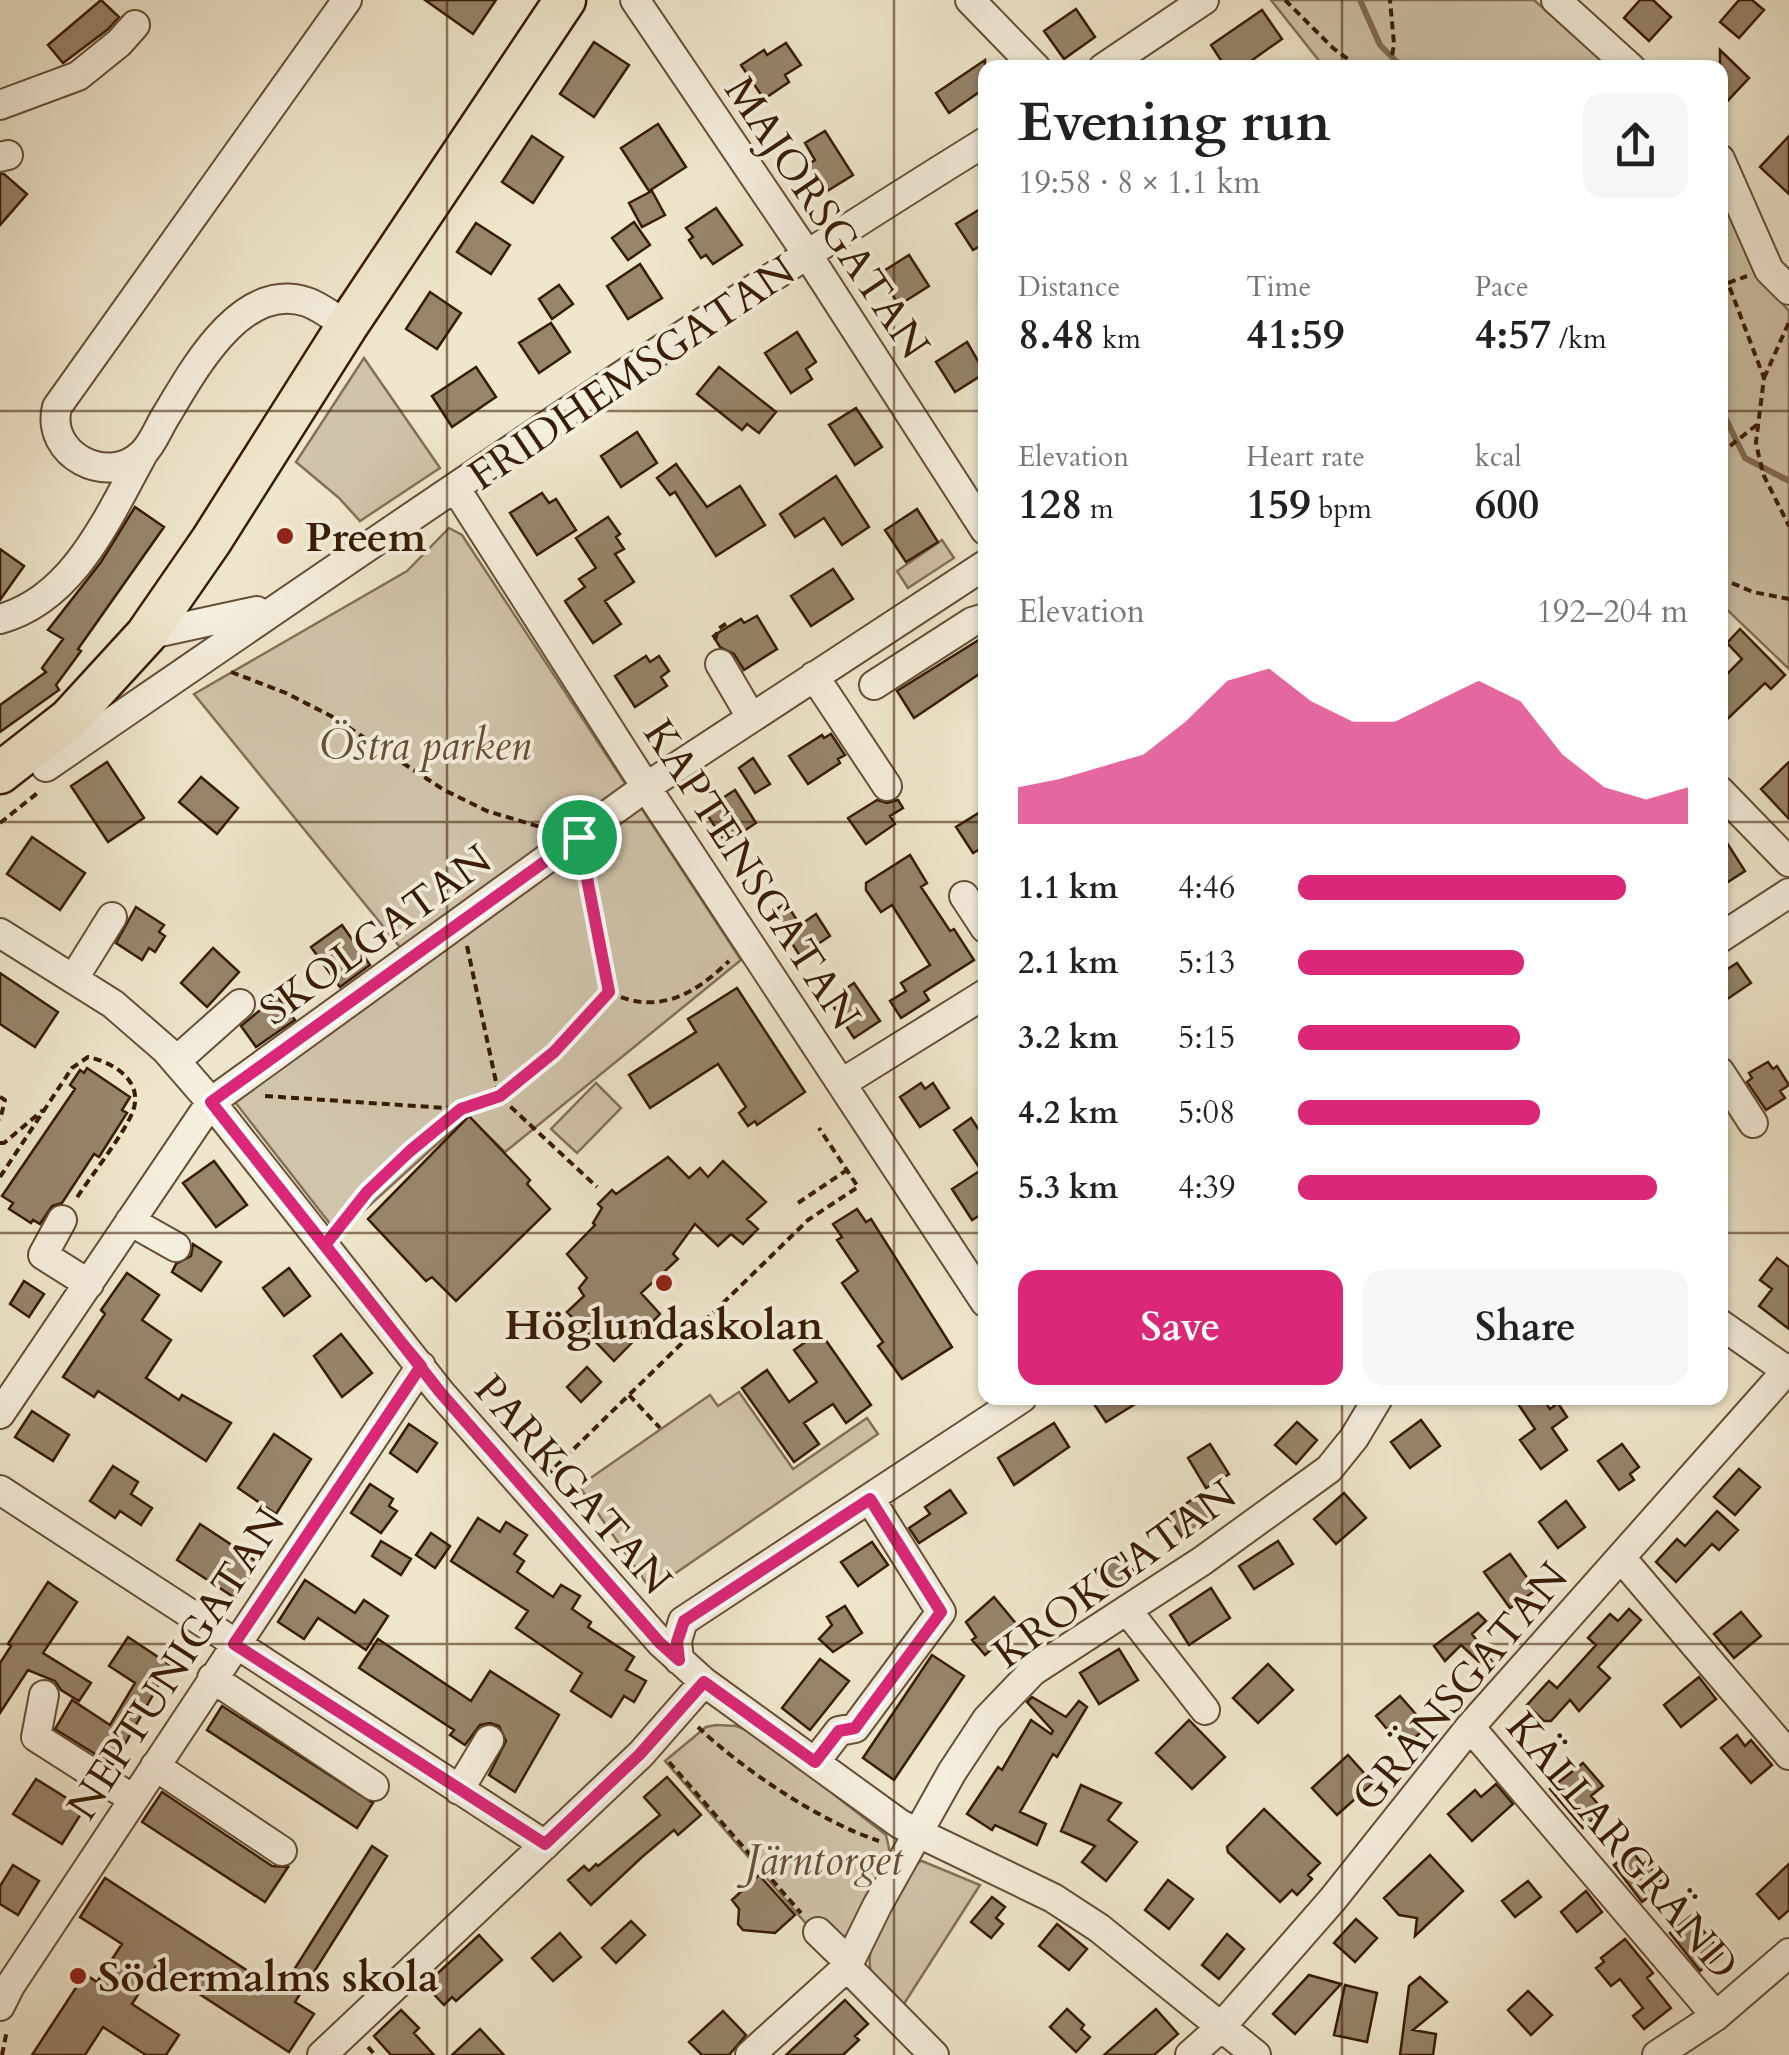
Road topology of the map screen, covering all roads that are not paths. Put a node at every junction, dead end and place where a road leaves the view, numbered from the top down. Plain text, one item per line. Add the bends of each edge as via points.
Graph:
1 (347, 0) edge
2 (564, 0) edge
3 (635, 0) edge
4 (970, 0) edge
5 (1204, 0) edge
6 (1556, 0) edge
7 (135, 25) dead end
8 (1028, 60) edge
9 (1115, 60) edge
10 (1622, 60) edge
11 (0, 105) edge
12 (978, 146) edge
13 (1728, 178) edge
14 (807, 254) junction
15 (1789, 290) edge
16 (347, 326) junction
17 (144, 453) junction
18 (456, 489) junction
19 (978, 519) edge
20 (978, 569) edge
21 (278, 605) junction
22 (0, 620) edge
23 (978, 620) edge
24 (158, 644) junction
25 (720, 664) dead end
26 (814, 676) junction
27 (874, 686) dead end
28 (751, 717) junction
29 (46, 766) junction
30 (0, 774) edge
31 (887, 786) dead end
32 (646, 787) junction
33 (1728, 799) edge
34 (0, 802) edge
35 (1789, 862) edge
36 (1789, 893) edge
37 (964, 896) dead end
38 (978, 917) edge
39 (112, 918) dead end
40 (0, 933) edge
41 (1728, 933) edge
42 (74, 978) junction
43 (978, 998) edge
44 (240, 1004) dead end
45 (176, 1061) junction
46 (842, 1084) junction
47 (1728, 1084) edge
48 (211, 1102) junction
49 (1754, 1123) dead end
50 (62, 1220) road end
51 (130, 1221) junction
52 (176, 1247) dead end
53 (88, 1284) junction
54 (978, 1291) edge
55 (1728, 1329) edge
56 (421, 1366) junction
57 (1788, 1370) edge
58 (1011, 1405) edge
59 (1374, 1405) edge
60 (0, 1414) edge
61 (0, 1490) edge
62 (870, 1499) junction
63 (1622, 1559) junction
64 (1127, 1610) junction
65 (234, 1644) junction
66 (679, 1660) junction
67 (212, 1678) junction
68 (704, 1682) junction
69 (44, 1695) dead end
70 (1205, 1710) dead end
71 (1470, 1727) junction
72 (489, 1740) dead end
73 (1789, 1755) edge
74 (815, 1762) junction
75 (154, 1766) junction
76 (374, 1786) dead end
77 (458, 1790) junction
78 (133, 1798) junction
79 (917, 1832) junction
80 (545, 1844) junction
81 (282, 1851) dead end
82 (818, 1932) road end
83 (1789, 1953) edge
84 (848, 1965) junction
85 (0, 2006) edge
86 (1716, 2016) junction
87 (1220, 2028) junction
88 (351, 2050) edge
89 (750, 2055) edge
90 (934, 2055) edge
91 (1190, 2055) edge
92 (1256, 2055) edge
93 (1657, 2055) edge

1 - 17 street via 57,406 52,425 61,445 78,458 121,468
2 - 16 highway
3 - 14 street, MAJORSGATAN
4 - 8 street
5 - 9 street
6 - 10 street
7 - 11 street via 78,76
12 - 14 street, FRIDHEMSGATAN
13 - 15 street via 1768,270
14 - 18 street, FRIDHEMSGATAN
14 - 19 street, MAJORSGATAN
16 - 17 street via 306,301 253,306 210,350
16 - 24 highway via 254,474 224,548
17 - 22 street via 59,588 26,612
18 - 21 street, FRIDHEMSGATAN
18 - 32 street, KAPTENSGATAN
20 - 26 street, SKOLGATAN
21 - 24 street, FRIDHEMSGATAN
21 - 29 street, FRIDHEMSGATAN
23 - 27 street
24 - 29 highway, FRIDHEMSGATAN via 114,707
24 - 30 highway
25 - 28 street
26 - 28 street, SKOLGATAN
26 - 31 street
28 - 32 street, SKOLGATAN
29 - 34 highway, FRIDHEMSGATAN
32 - 46 street, KAPTENSGATAN
32 - 48 street, SKOLGATAN
33 - 35 street
36 - 41 street
37 - 38 street
39 - 42 street
40 - 42 street, PARKGATAN
42 - 45 street, PARKGATAN
43 - 46 street
44 - 45 street
45 - 48 street, PARKGATAN
46 - 54 street, KAPTENSGATAN
47 - 49 street
48 - 51 street
48 - 56 street, PARKGATAN
50 - 53 street via 42,1255
51 - 52 street
51 - 53 street
53 - 60 street
55 - 57 street
56 - 65 street, NEPTUNIGATAN
56 - 66 street, PARKGATAN
57 - 63 street, GRÄNSGATAN
58 - 62 street
59 - 64 street, KROKGATAN via 1329,1469
61 - 65 street
62 - 66 street via 684,1621
62 - 74 street via 941,1612 855,1728 839,1731
63 - 71 street, GRÄNSGATAN
63 - 73 street
64 - 70 street
64 - 79 street, KROKGATAN via 1021,1683 987,1720
65 - 67 street, NEPTUNIGATAN
65 - 77 street
66 - 68 street, PARKGATAN
67 - 75 street, NEPTUNIGATAN
67 - 76 street
68 - 74 street, PARKGATAN
68 - 80 street
69 - 78 street via 36,1737
71 - 86 street, KÄLLARGRÄND
71 - 87 street, GRÄNSGATAN via 1334,1899
72 - 77 street
74 - 79 street, PARKGATAN
75 - 78 street, NEPTUNIGATAN
75 - 81 street
77 - 80 street
78 - 85 street, NEPTUNIGATAN
79 - 84 street, KROKGATAN
79 - 87 street, PARKGATAN via 1053,1898
80 - 88 street
82 - 84 street
83 - 86 street
84 - 89 street
84 - 90 street
86 - 93 street
87 - 91 street, GRÄNSGATAN
87 - 92 street, PARKGATAN

